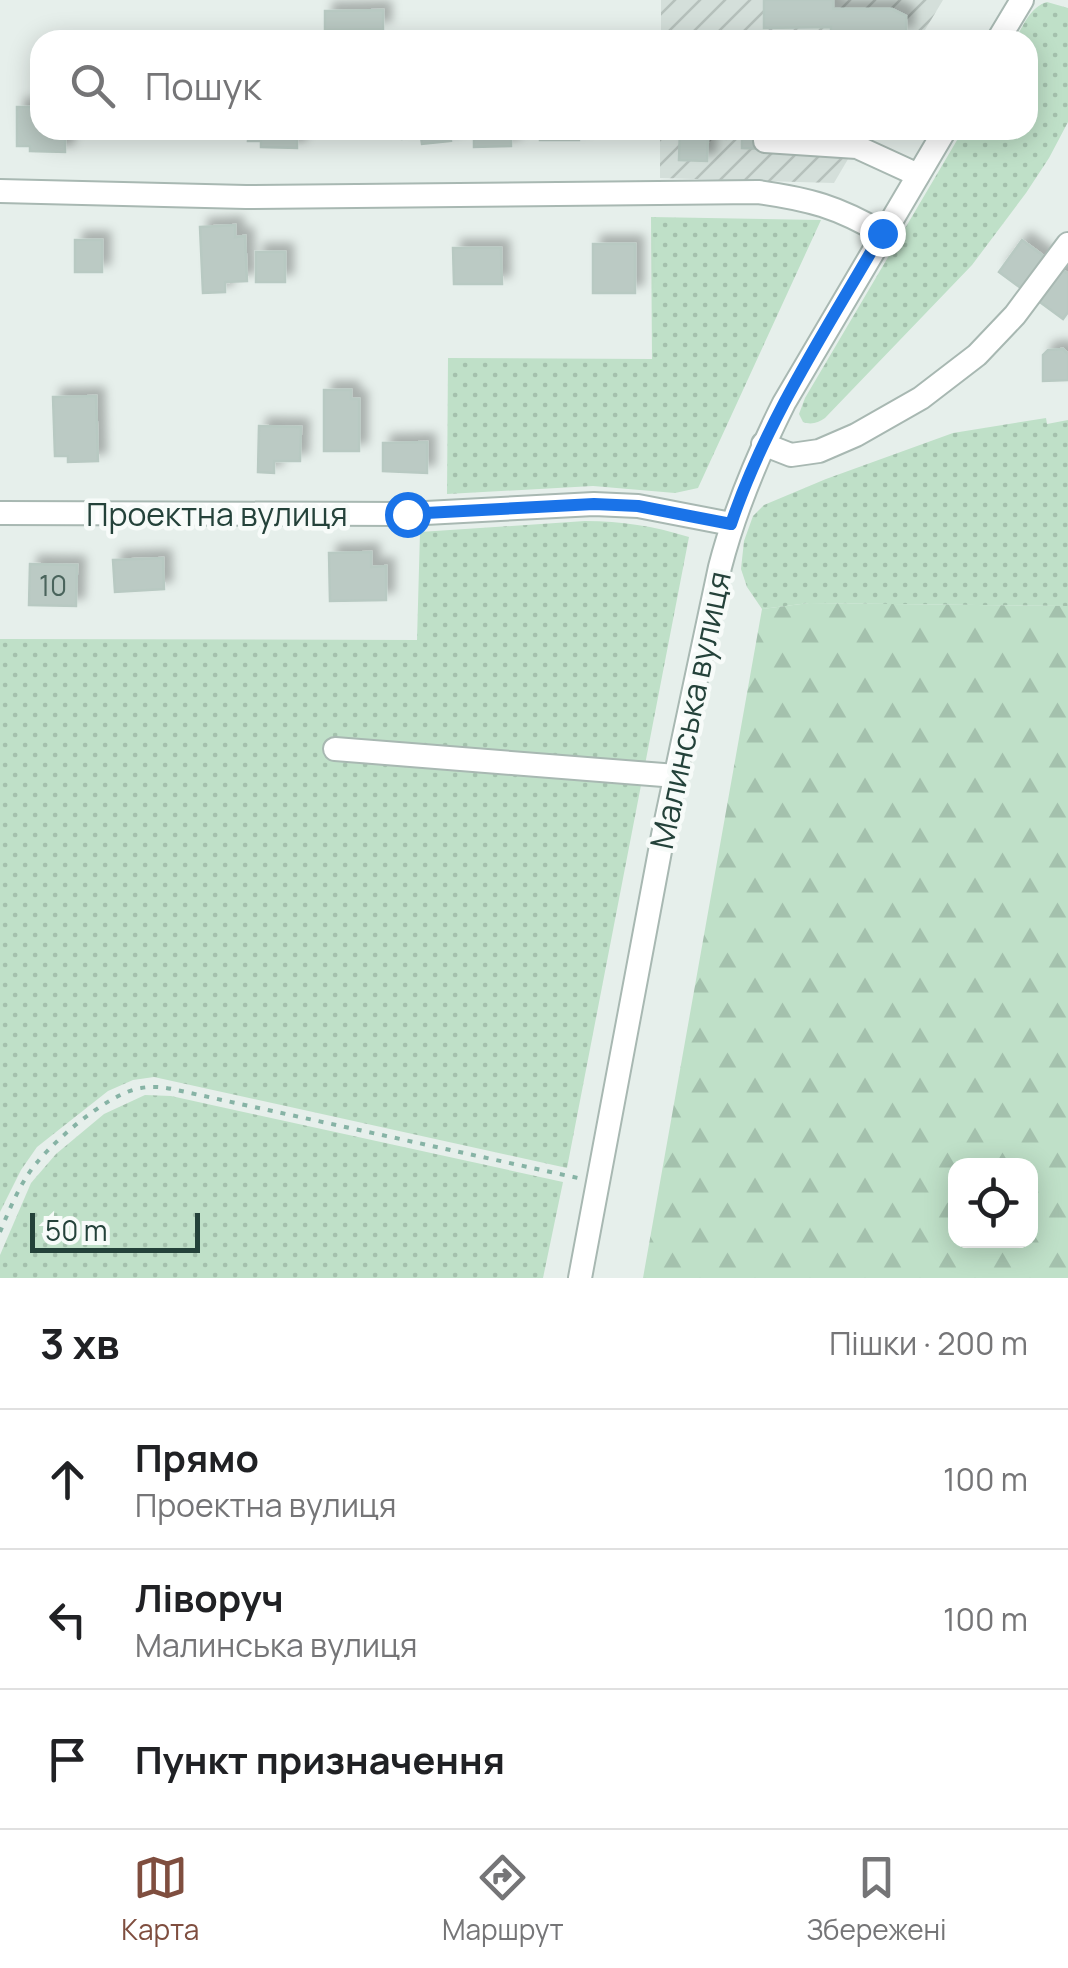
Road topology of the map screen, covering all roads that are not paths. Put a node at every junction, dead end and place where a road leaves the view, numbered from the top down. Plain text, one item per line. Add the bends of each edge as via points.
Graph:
1 (1022, 0) edge
2 (1004, 30) edge
3 (939, 140) edge
4 (765, 141) dead end
5 (918, 175) junction
6 (0, 192) edge
7 (882, 233) junction
8 (1068, 244) edge
9 (764, 444) junction
10 (0, 513) edge
11 (731, 524) junction
12 (335, 749) dead end
13 (676, 776) junction
14 (580, 1278) edge

1 - 2 street
3 - 5 street, Малинська вулиця
4 - 5 street via 857,147
5 - 7 street, Малинська вулиця
6 - 7 street via 758,192 834,207
7 - 9 street, Малинська вулиця
8 - 9 street via 1015,315 921,398 819,451 791,456
9 - 11 street, Малинська вулиця
10 - 11 street, Проектна вулиця via 407,514 594,504
11 - 13 street, Малинська вулиця
12 - 13 street
13 - 14 street, Малинська вулиця

